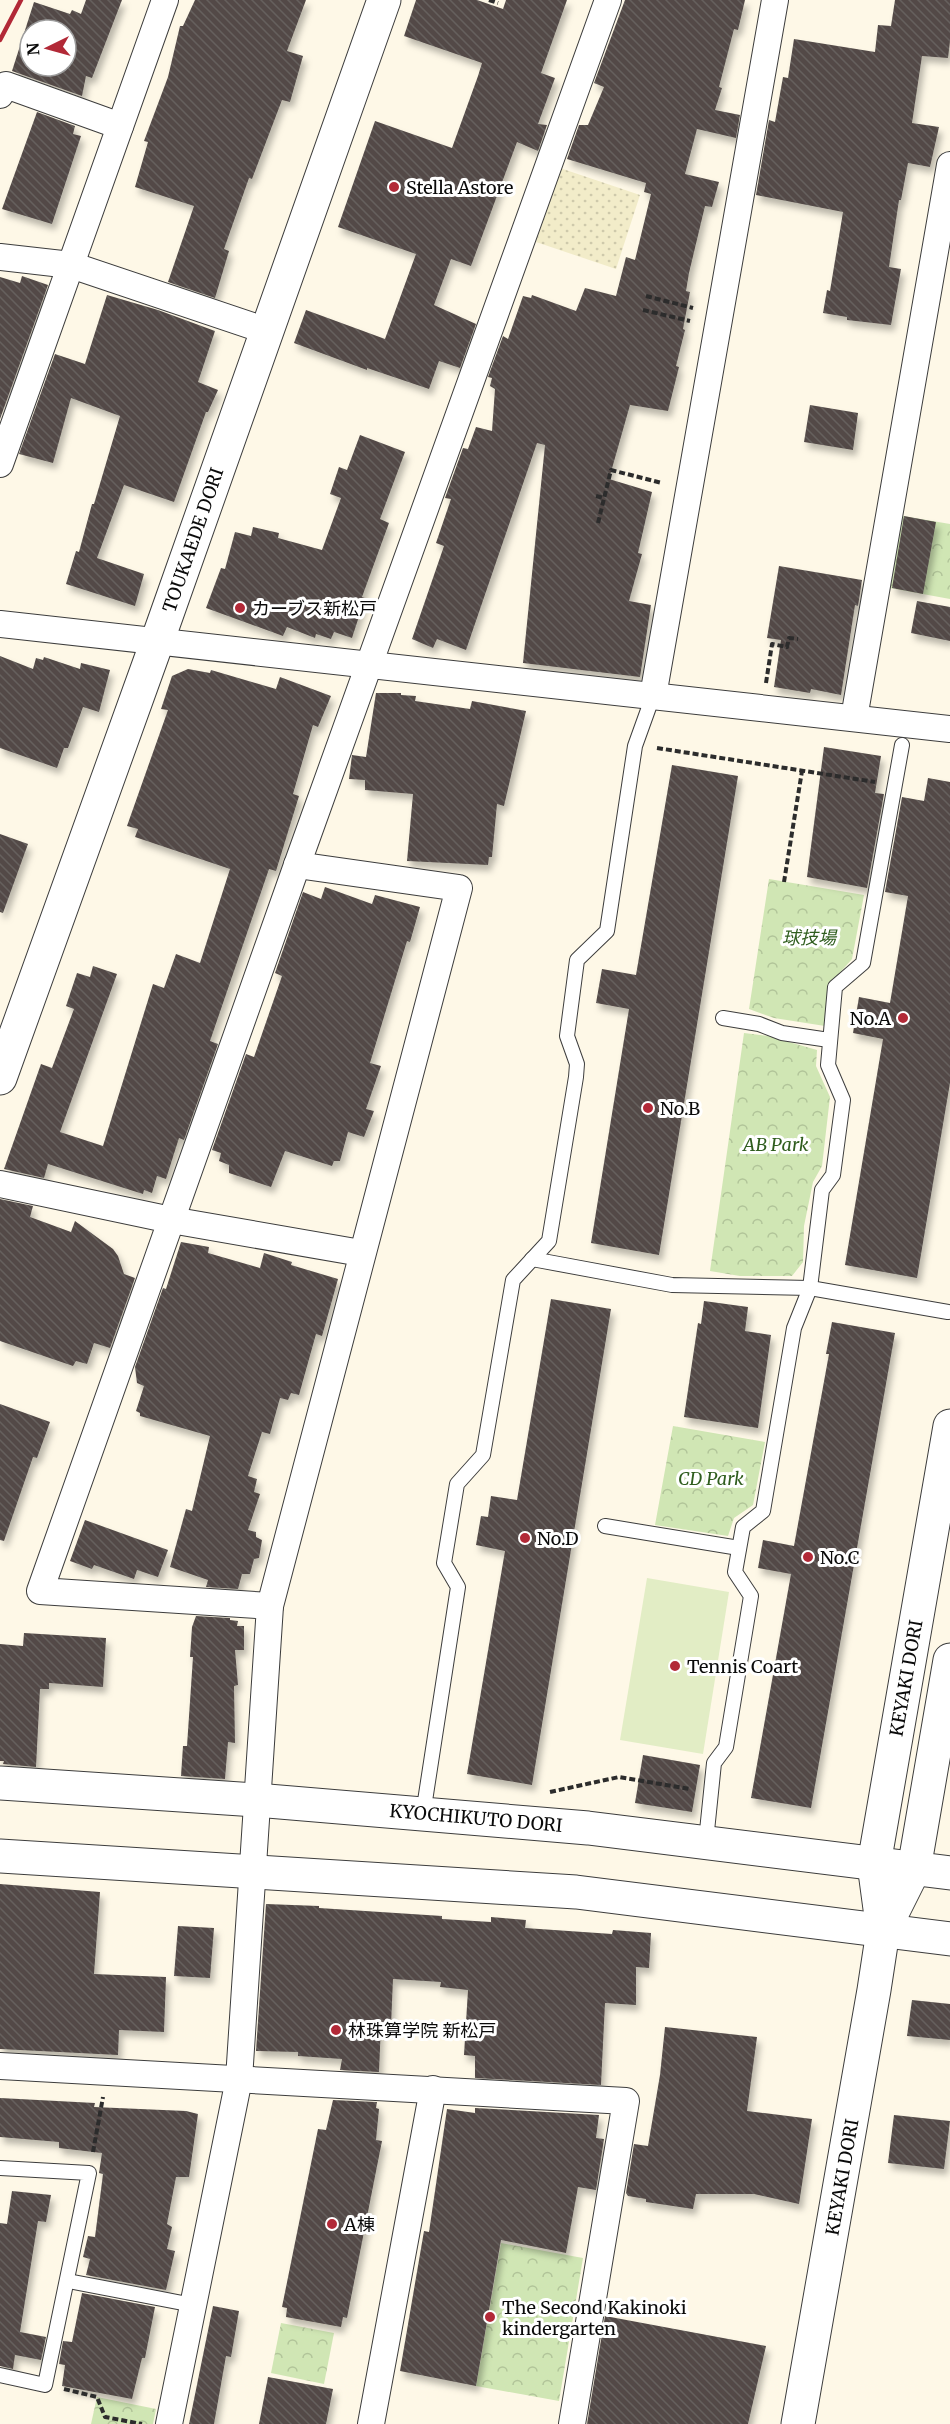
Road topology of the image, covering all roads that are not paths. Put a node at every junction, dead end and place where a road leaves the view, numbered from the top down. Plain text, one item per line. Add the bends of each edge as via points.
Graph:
1 (165, 0) edge
2 (384, 0) edge
3 (608, 0) edge
4 (775, 0) edge
5 (0, 95) edge
6 (120, 126) junction
7 (950, 165) edge
8 (0, 257) edge
9 (71, 265) junction
10 (267, 331) junction
11 (0, 464) edge
12 (0, 624) edge
13 (157, 642) junction
14 (369, 666) junction
15 (653, 696) junction
16 (854, 718) junction
17 (950, 729) edge
18 (902, 745) dead end
19 (297, 865) junction
20 (723, 1018) dead end
21 (829, 1040) junction
22 (0, 1078) edge
23 (0, 1184) edge
24 (171, 1220) junction
25 (362, 1253) junction
26 (532, 1259) junction
27 (810, 1288) junction
28 (948, 1312) dead end
29 (950, 1426) edge
30 (605, 1526) dead end
31 (739, 1548) junction
32 (270, 1606) junction
33 (950, 1660) edge
34 (0, 1783) edge
35 (256, 1800) junction
36 (423, 1814) junction
37 (707, 1831) dead end
38 (0, 1856) edge
39 (874, 1864) junction
40 (914, 1869) junction
41 (252, 1870) junction
42 (950, 1873) edge
43 (884, 1931) junction
44 (950, 1939) edge
45 (0, 2066) edge
46 (239, 2079) junction
47 (433, 2089) junction
48 (0, 2168) edge
49 (68, 2281) junction
50 (194, 2305) junction
51 (0, 2375) edge
52 (169, 2424) edge
53 (371, 2424) edge
54 (572, 2424) edge
55 (798, 2424) edge

1 - 6 street
2 - 10 street, TOUKAEDE DORI
3 - 14 street
4 - 15 street
5 - 6 street via 6,85
6 - 9 street
7 - 16 street
8 - 9 street
9 - 10 street
9 - 11 street
10 - 13 street, TOUKAEDE DORI
12 - 13 street
13 - 14 street
13 - 22 street, TOUKAEDE DORI
14 - 15 street
14 - 19 street
15 - 16 street
15 - 26 lane via 635,746 607,931 577,960 567,1036 577,1064 576,1077 549,1241
16 - 17 street
18 - 21 lane via 863,963 835,987
19 - 24 street
19 - 25 street via 459,888
20 - 21 lane
21 - 27 lane via 828,1065 843,1100 834,1174 822,1190
23 - 24 street
24 - 25 street
24 - 32 street via 40,1591
25 - 32 street
26 - 27 lane via 672,1285
26 - 36 lane via 513,1280 483,1455 457,1484 444,1563 458,1587
27 - 28 lane
27 - 31 lane via 794,1328 763,1511 743,1527
29 - 39 street, KEYAKI DORI
30 - 31 lane
31 - 37 lane via 735,1572 751,1596 726,1747 714,1763
32 - 35 street
33 - 40 street, KEYAKI DORI
34 - 35 street, KYOCHIKUTO DORI
35 - 36 street, KYOCHIKUTO DORI
35 - 41 street
36 - 39 street, KYOCHIKUTO DORI via 588,1828
38 - 41 street
39 - 40 street, KYOCHIKUTO DORI
39 - 43 street, KEYAKI DORI
40 - 42 street, KYOCHIKUTO DORI
40 - 43 street, KEYAKI DORI
41 - 43 street via 576,1892
41 - 46 street
43 - 44 street
43 - 55 street, KEYAKI DORI
45 - 46 street
46 - 47 street
46 - 50 street
47 - 53 street
47 - 54 street via 627,2100
48 - 49 lane via 89,2174
49 - 50 lane
49 - 51 lane via 45,2385
50 - 52 street

